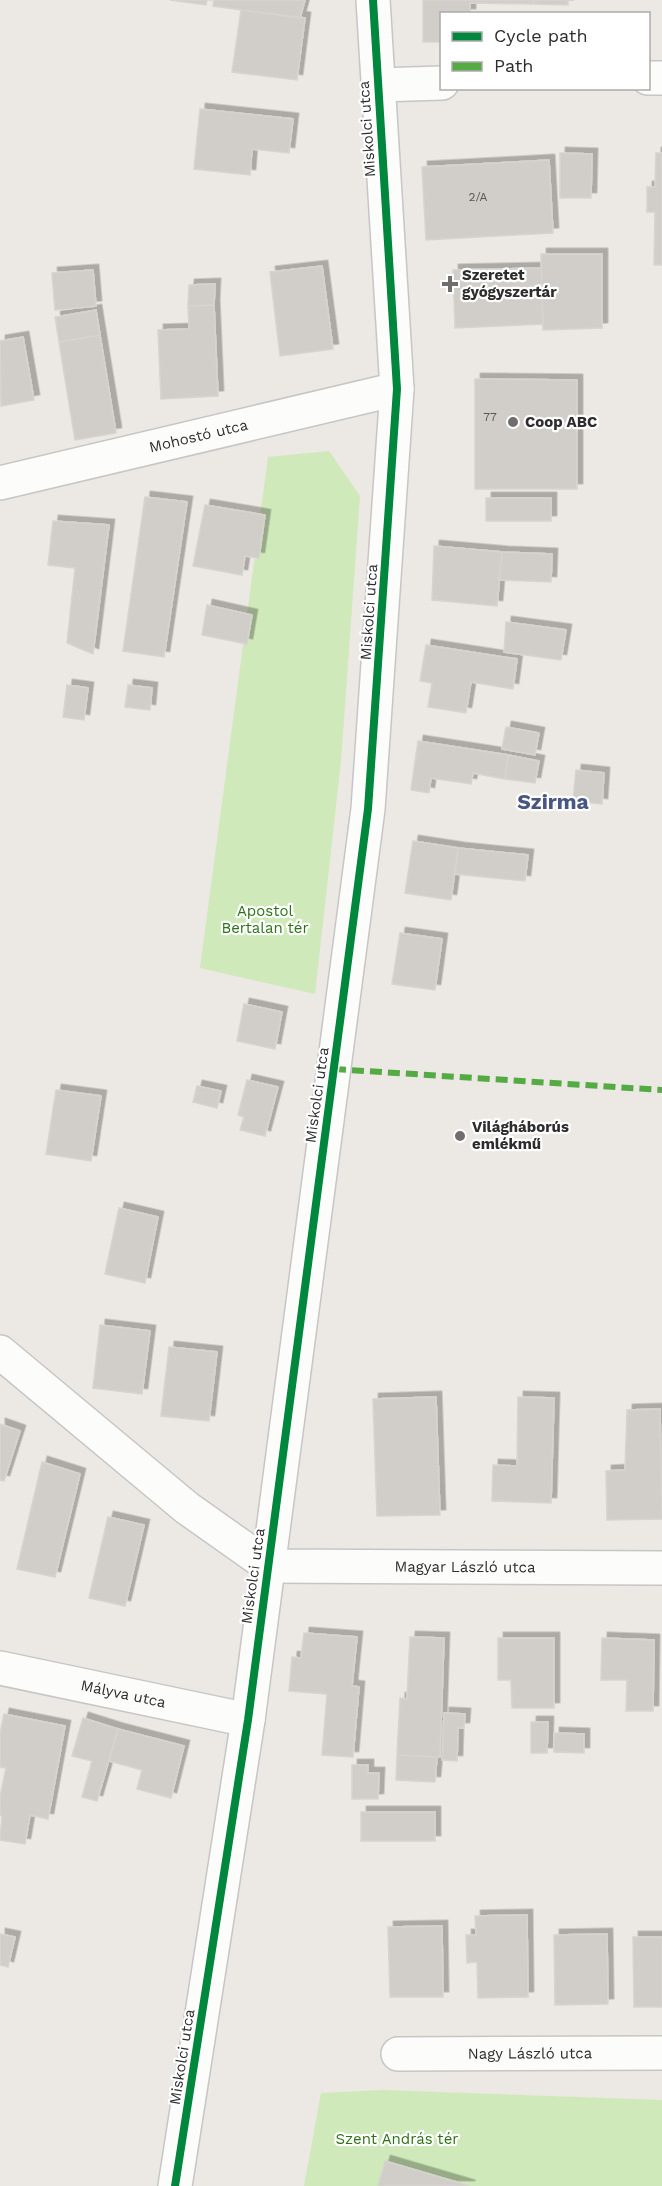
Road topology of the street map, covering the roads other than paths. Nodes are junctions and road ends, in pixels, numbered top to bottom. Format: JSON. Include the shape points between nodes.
{"nodes":[{"id":1,"x":373,"y":0,"type":"edge"},
{"id":2,"x":440,"y":83,"type":"edge"},
{"id":3,"x":378,"y":85,"type":"junction"},
{"id":4,"x":397,"y":389,"type":"junction"},
{"id":5,"x":0,"y":483,"type":"edge"},
{"id":6,"x":0,"y":1352,"type":"edge"},
{"id":7,"x":268,"y":1566,"type":"junction"},
{"id":8,"x":662,"y":1568,"type":"edge"},
{"id":9,"x":0,"y":1668,"type":"edge"},
{"id":10,"x":248,"y":1720,"type":"junction"},
{"id":11,"x":662,"y":2053,"type":"edge"},
{"id":12,"x":398,"y":2054,"type":"dead end"},
{"id":13,"x":175,"y":2186,"type":"edge"}],
"edges":[{"from":1,"to":3,"type":"main road","name":"Miskolci utca"},
{"from":2,"to":3,"type":"main road"},
{"from":3,"to":4,"type":"main road","name":"Miskolci utca"},
{"from":4,"to":5,"type":"main road","name":"Mohostó utca"},
{"from":4,"to":7,"type":"main road","name":"Miskolci utca","via":[[368,809]]},
{"from":6,"to":7,"type":"main road","via":[[187,1508]]},
{"from":7,"to":8,"type":"main road","name":"Magyar László utca"},
{"from":7,"to":10,"type":"main road","name":"Miskolci utca"},
{"from":9,"to":10,"type":"main road","name":"Mályva utca"},
{"from":10,"to":13,"type":"main road","name":"Miskolci utca"},
{"from":11,"to":12,"type":"main road","name":"Nagy László utca"}]}
